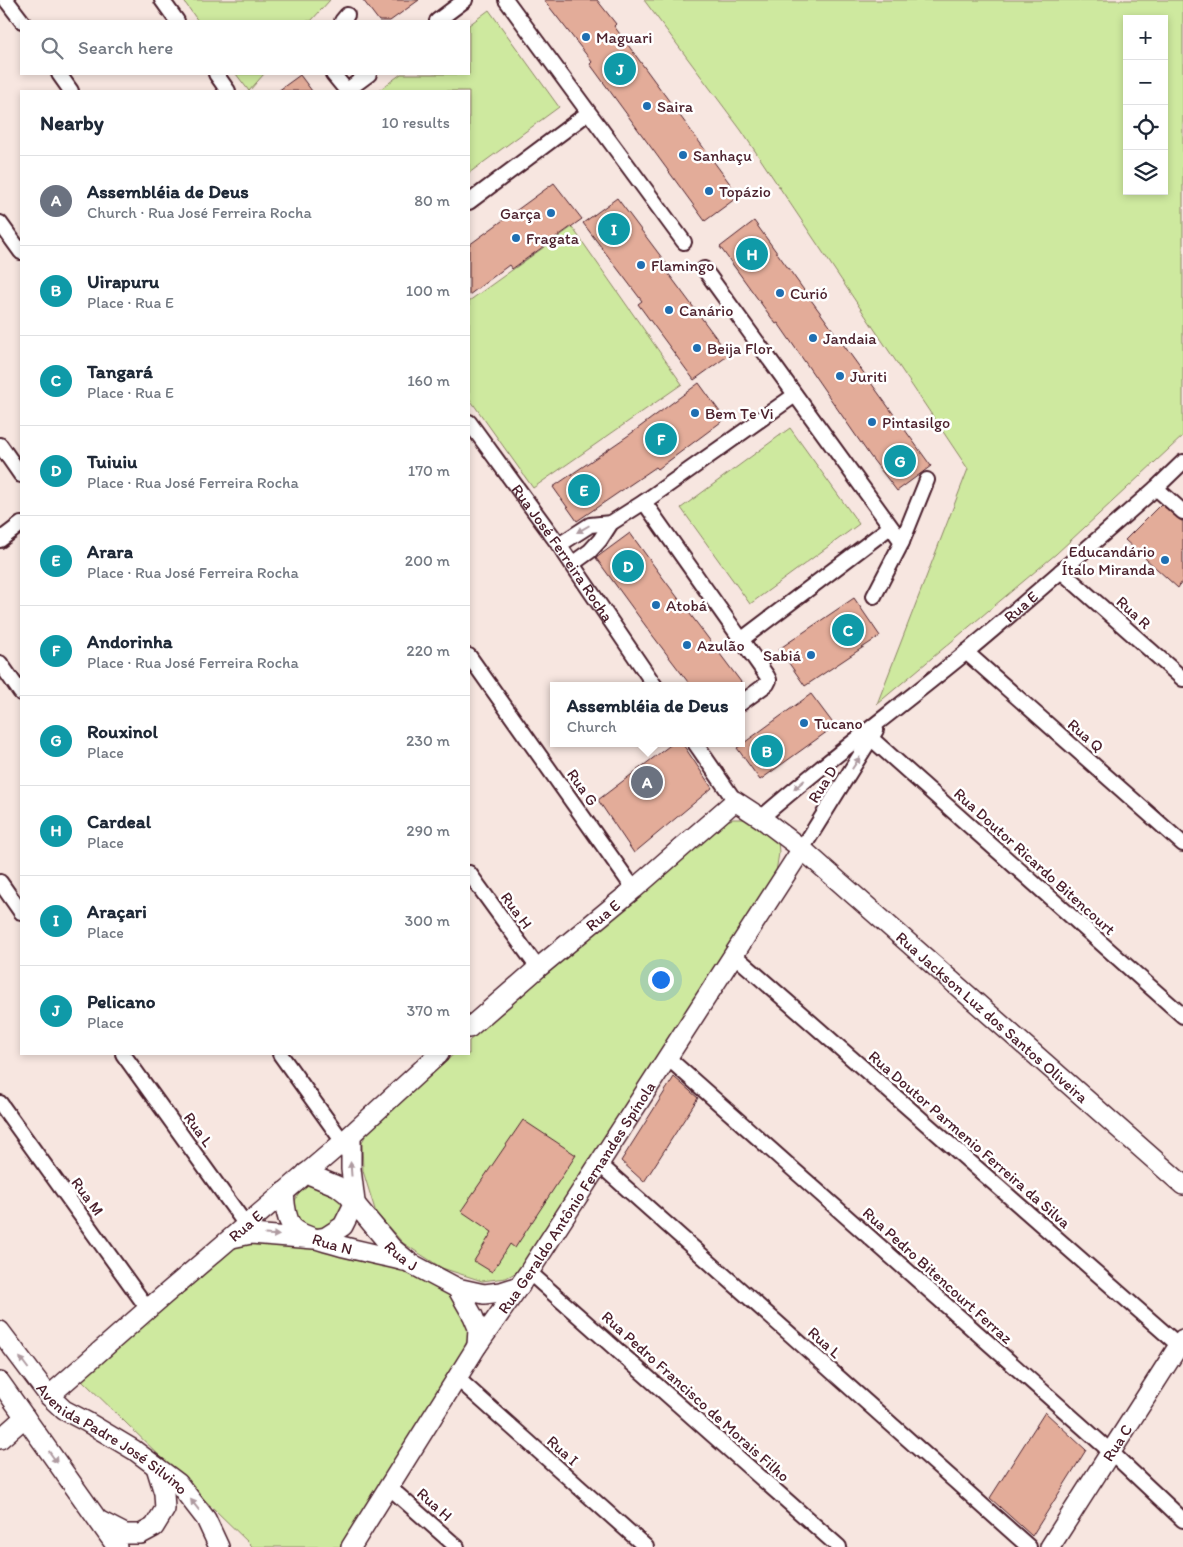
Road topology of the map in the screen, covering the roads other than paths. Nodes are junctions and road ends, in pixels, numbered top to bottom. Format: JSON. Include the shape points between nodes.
{"nodes":[{"id":1,"x":6,"y":0,"type":"edge"},
{"id":2,"x":162,"y":0,"type":"edge"},
{"id":3,"x":465,"y":0,"type":"edge"},
{"id":4,"x":506,"y":0,"type":"edge"},
{"id":5,"x":21,"y":20,"type":"edge"},
{"id":6,"x":176,"y":20,"type":"edge"},
{"id":7,"x":438,"y":20,"type":"edge"},
{"id":8,"x":60,"y":75,"type":"edge"},
{"id":9,"x":217,"y":75,"type":"edge"},
{"id":10,"x":334,"y":75,"type":"edge"},
{"id":11,"x":368,"y":75,"type":"edge"},
{"id":12,"x":70,"y":90,"type":"edge"},
{"id":13,"x":227,"y":90,"type":"edge"},
{"id":14,"x":345,"y":90,"type":"edge"},
{"id":15,"x":347,"y":90,"type":"edge"},
{"id":16,"x":588,"y":113,"type":"junction"},
{"id":17,"x":470,"y":201,"type":"edge"},
{"id":18,"x":0,"y":223,"type":"edge"},
{"id":19,"x":684,"y":242,"type":"dead end"},
{"id":20,"x":20,"y":251,"type":"edge"},
{"id":21,"x":704,"y":269,"type":"dead end"},
{"id":22,"x":794,"y":395,"type":"junction"},
{"id":23,"x":470,"y":423,"type":"edge"},
{"id":24,"x":0,"y":445,"type":"edge"},
{"id":25,"x":1183,"y":462,"type":"edge"},
{"id":26,"x":20,"y":473,"type":"edge"},
{"id":27,"x":927,"y":480,"type":"dead end"},
{"id":28,"x":1156,"y":488,"type":"junction"},
{"id":29,"x":644,"y":502,"type":"junction"},
{"id":30,"x":1183,"y":512,"type":"edge"},
{"id":31,"x":611,"y":524,"type":"junction"},
{"id":32,"x":20,"y":525,"type":"edge"},
{"id":33,"x":890,"y":527,"type":"junction"},
{"id":34,"x":0,"y":540,"type":"edge"},
{"id":35,"x":902,"y":542,"type":"junction"},
{"id":36,"x":559,"y":546,"type":"junction"},
{"id":37,"x":572,"y":564,"type":"junction"},
{"id":38,"x":1061,"y":571,"type":"junction"},
{"id":39,"x":874,"y":596,"type":"dead end"},
{"id":40,"x":741,"y":640,"type":"junction"},
{"id":41,"x":966,"y":652,"type":"junction"},
{"id":42,"x":470,"y":657,"type":"edge"},
{"id":43,"x":0,"y":663,"type":"edge"},
{"id":44,"x":1183,"y":679,"type":"edge"},
{"id":45,"x":652,"y":682,"type":"edge"},
{"id":46,"x":20,"y":692,"type":"edge"},
{"id":47,"x":745,"y":700,"type":"edge"},
{"id":48,"x":868,"y":735,"type":"junction"},
{"id":49,"x":698,"y":747,"type":"edge"},
{"id":50,"x":734,"y":801,"type":"junction"},
{"id":51,"x":761,"y":818,"type":"junction"},
{"id":52,"x":1183,"y":844,"type":"edge"},
{"id":53,"x":802,"y":848,"type":"junction"},
{"id":54,"x":470,"y":873,"type":"edge"},
{"id":55,"x":0,"y":882,"type":"edge"},
{"id":56,"x":634,"y":889,"type":"junction"},
{"id":57,"x":20,"y":911,"type":"edge"},
{"id":58,"x":734,"y":955,"type":"junction"},
{"id":59,"x":538,"y":968,"type":"junction"},
{"id":60,"x":1183,"y":1016,"type":"edge"},
{"id":61,"x":470,"y":1027,"type":"edge"},
{"id":62,"x":125,"y":1055,"type":"edge"},
{"id":63,"x":281,"y":1055,"type":"edge"},
{"id":64,"x":438,"y":1055,"type":"edge"},
{"id":65,"x":668,"y":1058,"type":"junction"},
{"id":66,"x":0,"y":1103,"type":"edge"},
{"id":67,"x":347,"y":1138,"type":"junction"},
{"id":68,"x":598,"y":1163,"type":"junction"},
{"id":69,"x":306,"y":1173,"type":"junction"},
{"id":70,"x":1183,"y":1185,"type":"edge"},
{"id":71,"x":284,"y":1192,"type":"junction"},
{"id":72,"x":355,"y":1202,"type":"junction"},
{"id":73,"x":246,"y":1225,"type":"junction"},
{"id":74,"x":230,"y":1238,"type":"junction"},
{"id":75,"x":314,"y":1239,"type":"junction"},
{"id":76,"x":410,"y":1263,"type":"junction"},
{"id":77,"x":524,"y":1279,"type":"junction"},
{"id":78,"x":457,"y":1288,"type":"junction"},
{"id":79,"x":148,"y":1309,"type":"junction"},
{"id":80,"x":0,"y":1331,"type":"edge"},
{"id":81,"x":1182,"y":1344,"type":"edge"},
{"id":82,"x":477,"y":1346,"type":"junction"},
{"id":83,"x":457,"y":1378,"type":"junction"},
{"id":84,"x":0,"y":1382,"type":"edge"},
{"id":85,"x":49,"y":1396,"type":"junction"},
{"id":86,"x":25,"y":1417,"type":"junction"},
{"id":87,"x":0,"y":1439,"type":"edge"},
{"id":88,"x":1111,"y":1452,"type":"junction"},
{"id":89,"x":156,"y":1467,"type":"junction"},
{"id":90,"x":389,"y":1487,"type":"junction"},
{"id":91,"x":97,"y":1519,"type":"junction"},
{"id":92,"x":1183,"y":1520,"type":"edge"},
{"id":93,"x":117,"y":1547,"type":"edge"},
{"id":94,"x":219,"y":1547,"type":"edge"},
{"id":95,"x":351,"y":1547,"type":"edge"},
{"id":96,"x":457,"y":1547,"type":"edge"},
{"id":97,"x":646,"y":1547,"type":"edge"},
{"id":98,"x":839,"y":1547,"type":"edge"},
{"id":99,"x":1029,"y":1547,"type":"edge"},
{"id":100,"x":1050,"y":1547,"type":"edge"}],
"edges":[{"from":1,"to":5,"type":"street"},
{"from":2,"to":6,"type":"street"},
{"from":3,"to":7,"type":"street"},
{"from":4,"to":16,"type":"street"},
{"from":8,"to":12,"type":"street"},
{"from":9,"to":13,"type":"street"},
{"from":10,"to":14,"type":"street"},
{"from":11,"to":15,"type":"street"},
{"from":16,"to":17,"type":"street"},
{"from":16,"to":19,"type":"street"},
{"from":18,"to":20,"type":"street"},
{"from":21,"to":22,"type":"street"},
{"from":22,"to":29,"type":"street"},
{"from":22,"to":33,"type":"street"},
{"from":23,"to":36,"type":"street","name":"Rua José Ferreira Rocha"},
{"from":24,"to":26,"type":"street"},
{"from":25,"to":28,"type":"street"},
{"from":27,"to":35,"type":"street"},
{"from":28,"to":30,"type":"street"},
{"from":28,"to":38,"type":"street","name":"Rua E"},
{"from":29,"to":31,"type":"street"},
{"from":29,"to":40,"type":"street"},
{"from":31,"to":36,"type":"street","one_way":true,"via":[[590,525]]},
{"from":31,"to":37,"type":"street","via":[[590,551]]},
{"from":32,"to":34,"type":"street"},
{"from":33,"to":35,"type":"street"},
{"from":33,"to":40,"type":"street"},
{"from":35,"to":39,"type":"street"},
{"from":36,"to":37,"type":"street","name":"Rua José Ferreira Rocha"},
{"from":37,"to":45,"type":"street","name":"Rua José Ferreira Rocha"},
{"from":38,"to":41,"type":"street","name":"Rua E"},
{"from":38,"to":44,"type":"street","name":"Rua R"},
{"from":40,"to":47,"type":"street","via":[[768,680]]},
{"from":41,"to":48,"type":"street","name":"Rua E"},
{"from":41,"to":52,"type":"street","name":"Rua Q"},
{"from":42,"to":56,"type":"street","name":"Rua G"},
{"from":43,"to":46,"type":"street"},
{"from":48,"to":51,"type":"street","name":"Rua E","one_way":true,"via":[[810,775]]},
{"from":53,"to":48,"type":"street","name":"Rua D","one_way":true},
{"from":48,"to":60,"type":"street","name":"Rua Doutor Ricardo Bitencourt"},
{"from":49,"to":50,"type":"street"},
{"from":50,"to":51,"type":"street"},
{"from":50,"to":56,"type":"street","name":"Rua E"},
{"from":51,"to":53,"type":"street"},
{"from":53,"to":58,"type":"street","name":"Rua Geraldo Antônio Fernandes Spínola"},
{"from":53,"to":70,"type":"street","name":"Rua Jackson Luz dos Santos Oliveira"},
{"from":54,"to":59,"type":"street","name":"Rua H"},
{"from":55,"to":57,"type":"street"},
{"from":56,"to":59,"type":"street","name":"Rua E"},
{"from":58,"to":65,"type":"street","name":"Rua Geraldo Antônio Fernandes Spínola"},
{"from":58,"to":81,"type":"street","name":"Rua Doutor Parmenio Ferreira da Silva"},
{"from":59,"to":61,"type":"street","name":"Rua E"},
{"from":62,"to":73,"type":"street","name":"Rua L"},
{"from":63,"to":67,"type":"street"},
{"from":64,"to":67,"type":"street","name":"Rua E"},
{"from":65,"to":68,"type":"street","name":"Rua Geraldo Antônio Fernandes Spínola"},
{"from":65,"to":88,"type":"street","name":"Rua Pedro Bitencourt Ferraz"},
{"from":66,"to":79,"type":"street","name":"Rua M"},
{"from":67,"to":69,"type":"street","name":"Rua E"},
{"from":72,"to":67,"type":"street","one_way":true},
{"from":68,"to":77,"type":"street","name":"Rua Geraldo Antônio Fernandes Spínola"},
{"from":68,"to":99,"type":"street","name":"Rua L"},
{"from":69,"to":71,"type":"street","name":"Rua E"},
{"from":69,"to":72,"type":"street","name":"Rua J","via":[[337,1186]]},
{"from":71,"to":73,"type":"street","name":"Rua E"},
{"from":71,"to":75,"type":"street","name":"Rua N","via":[[285,1209],[292,1227]]},
{"from":72,"to":75,"type":"street","via":[[343,1226],[326,1237]]},
{"from":72,"to":76,"type":"street","name":"Rua J","via":[[392,1248]]},
{"from":73,"to":74,"type":"street","name":"Rua E"},
{"from":74,"to":75,"type":"street","one_way":true,"via":[[251,1234]]},
{"from":74,"to":79,"type":"street","name":"Rua E"},
{"from":75,"to":76,"type":"street","name":"Rua N"},
{"from":76,"to":78,"type":"street","name":"Rua J"},
{"from":77,"to":78,"type":"street","name":"Rua J","via":[[501,1292],[484,1294]]},
{"from":77,"to":82,"type":"street","name":"Rua Geraldo Antônio Fernandes Spínola"},
{"from":77,"to":98,"type":"street","name":"Rua Pedro Francisco de Morais Filho"},
{"from":78,"to":82,"type":"street","via":[[474,1316],[478,1328]]},
{"from":79,"to":85,"type":"street","name":"Rua E"},
{"from":85,"to":80,"type":"street","name":"Avenida Padre José Silvino","one_way":true},
{"from":81,"to":88,"type":"street","name":"Rua C"},
{"from":82,"to":83,"type":"street","name":"Rua Geraldo Antônio Fernandes Spínola"},
{"from":83,"to":90,"type":"street","name":"Rua Geraldo Antônio Fernandes Spínola"},
{"from":83,"to":97,"type":"street","name":"Rua I"},
{"from":84,"to":86,"type":"street","name":"Avenida Padre José Silvino"},
{"from":85,"to":89,"type":"street","name":"Avenida Padre José Silvino","via":[[64,1410],[103,1431]]},
{"from":86,"to":87,"type":"street"},
{"from":86,"to":91,"type":"street","name":"Avenida Padre José Silvino","one_way":true},
{"from":88,"to":92,"type":"street","name":"Rua Pedro Bitencourt Ferraz"},
{"from":88,"to":100,"type":"street","name":"Rua C"},
{"from":89,"to":91,"type":"street","via":[[165,1509],[154,1527],[141,1534],[126,1534]]},
{"from":94,"to":89,"type":"street","name":"Avenida Padre José Silvino","one_way":true,"via":[[206,1519],[178,1483]]},
{"from":90,"to":95,"type":"street","name":"Rua Geraldo Antônio Fernandes Spínola"},
{"from":90,"to":96,"type":"street","name":"Rua H"},
{"from":91,"to":93,"type":"street","name":"Avenida Padre José Silvino"}]}
